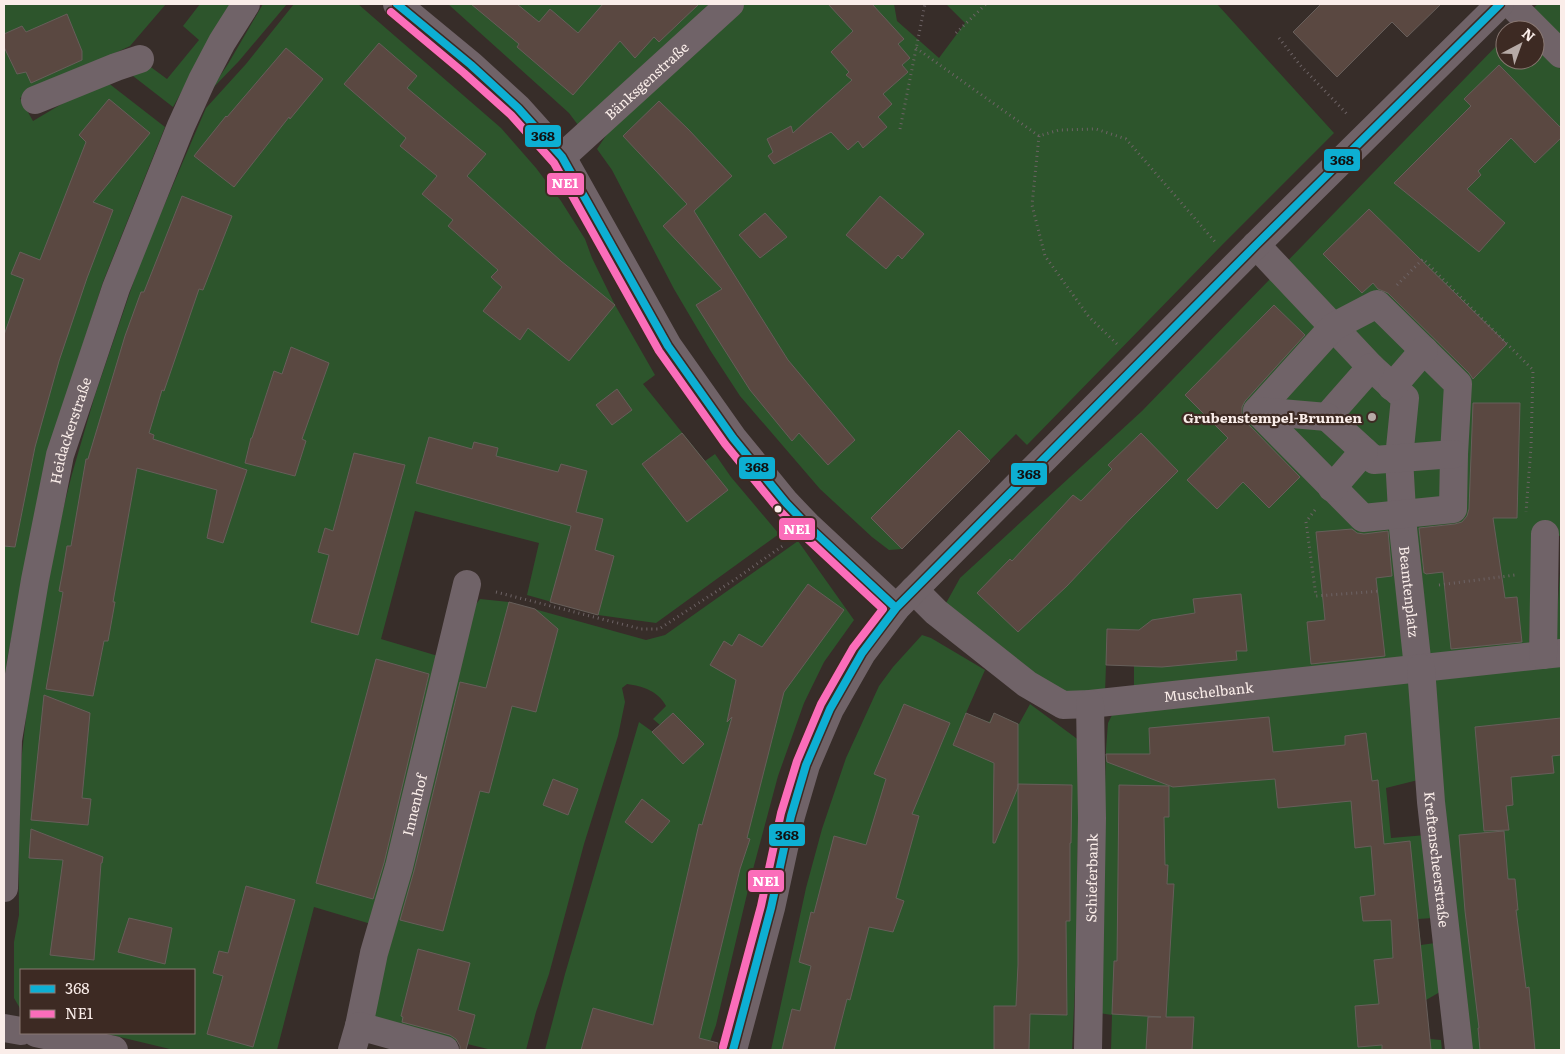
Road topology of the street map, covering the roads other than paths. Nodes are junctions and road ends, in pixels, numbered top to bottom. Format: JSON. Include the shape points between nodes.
{"nodes":[{"id":1,"x":246,"y":4,"type":"edge"},
{"id":2,"x":397,"y":4,"type":"edge"},
{"id":3,"x":730,"y":4,"type":"edge"},
{"id":4,"x":1500,"y":4,"type":"edge"},
{"id":5,"x":1511,"y":4,"type":"edge"},
{"id":6,"x":1561,"y":54,"type":"edge"},
{"id":7,"x":140,"y":59,"type":"dead end"},
{"id":8,"x":35,"y":100,"type":"dead end"},
{"id":9,"x":562,"y":157,"type":"junction"},
{"id":10,"x":1256,"y":245,"type":"junction"},
{"id":11,"x":1333,"y":328,"type":"junction"},
{"id":12,"x":1424,"y":350,"type":"junction"},
{"id":13,"x":1371,"y":367,"type":"junction"},
{"id":14,"x":1392,"y":386,"type":"junction"},
{"id":15,"x":1256,"y":411,"type":"junction"},
{"id":16,"x":1327,"y":417,"type":"junction"},
{"id":17,"x":1364,"y":451,"type":"junction"},
{"id":18,"x":1454,"y":454,"type":"junction"},
{"id":19,"x":1399,"y":458,"type":"junction"},
{"id":20,"x":1332,"y":488,"type":"junction"},
{"id":21,"x":1402,"y":514,"type":"junction"},
{"id":22,"x":1545,"y":534,"type":"dead end"},
{"id":23,"x":467,"y":584,"type":"road end"},
{"id":24,"x":905,"y":599,"type":"junction"},
{"id":25,"x":1552,"y":654,"type":"edge"},
{"id":26,"x":1420,"y":668,"type":"junction"},
{"id":27,"x":1090,"y":704,"type":"junction"},
{"id":28,"x":4,"y":888,"type":"edge"},
{"id":29,"x":4,"y":1028,"type":"edge"},
{"id":30,"x":20,"y":1031,"type":"edge"},
{"id":31,"x":41,"y":1034,"type":"edge"},
{"id":32,"x":356,"y":1038,"type":"edge"},
{"id":33,"x":114,"y":1050,"type":"edge"},
{"id":34,"x":445,"y":1050,"type":"edge"},
{"id":35,"x":733,"y":1050,"type":"edge"},
{"id":36,"x":1088,"y":1050,"type":"edge"},
{"id":37,"x":1459,"y":1050,"type":"edge"}],
"edges":[{"from":1,"to":28,"type":"street","name":"Heidackerstraße","via":[[222,42],[181,126],[116,288],[60,455],[8,740]]},
{"from":2,"to":9,"type":"street","name":"Muschelbank","via":[[518,108]]},
{"from":3,"to":9,"type":"street","name":"Bänksgenstraße"},
{"from":4,"to":10,"type":"street"},
{"from":5,"to":6,"type":"street"},
{"from":7,"to":8,"type":"street"},
{"from":9,"to":24,"type":"street","name":"Muschelbank","via":[[668,346],[733,438],[807,525]]},
{"from":10,"to":11,"type":"street","name":"Beamtenplatz"},
{"from":10,"to":24,"type":"street"},
{"from":11,"to":12,"type":"street","via":[[1377,304]]},
{"from":11,"to":13,"type":"street","name":"Beamtenplatz"},
{"from":11,"to":15,"type":"street"},
{"from":12,"to":14,"type":"street"},
{"from":12,"to":18,"type":"street","via":[[1458,384]]},
{"from":13,"to":14,"type":"street","name":"Beamtenplatz"},
{"from":13,"to":16,"type":"street"},
{"from":14,"to":19,"type":"street","name":"Beamtenplatz","via":[[1405,398]]},
{"from":15,"to":16,"type":"street"},
{"from":15,"to":20,"type":"street"},
{"from":16,"to":17,"type":"street"},
{"from":17,"to":19,"type":"street","via":[[1374,460]]},
{"from":17,"to":20,"type":"street"},
{"from":18,"to":19,"type":"street"},
{"from":18,"to":21,"type":"street","via":[[1453,509]]},
{"from":19,"to":21,"type":"street","name":"Beamtenplatz"},
{"from":20,"to":21,"type":"street","via":[[1363,518]]},
{"from":21,"to":26,"type":"street","name":"Beamtenplatz"},
{"from":22,"to":25,"type":"street","name":"Muschelbank"},
{"from":23,"to":32,"type":"street","name":"Innenhof","via":[[399,866],[374,953]]},
{"from":24,"to":27,"type":"street","name":"Muschelbank","via":[[936,612],[1027,684],[1064,705]]},
{"from":24,"to":35,"type":"street","via":[[862,653],[830,709],[806,765]]},
{"from":25,"to":26,"type":"street","name":"Muschelbank"},
{"from":26,"to":27,"type":"street","name":"Muschelbank"},
{"from":26,"to":37,"type":"street","name":"Kreftenscheerstraße","via":[[1431,802]]},
{"from":27,"to":36,"type":"street","name":"Schieferbank","via":[[1092,818]]},
{"from":29,"to":30,"type":"street"},
{"from":31,"to":33,"type":"street"},
{"from":32,"to":34,"type":"street","name":"Innenhof"}]}
